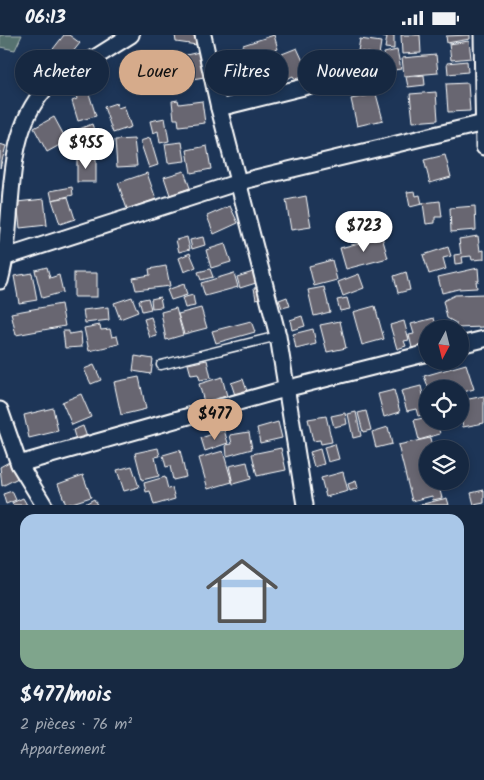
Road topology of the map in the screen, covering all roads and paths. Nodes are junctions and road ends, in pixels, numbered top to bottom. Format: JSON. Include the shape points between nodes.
{"nodes":[{"id":1,"x":131,"y":35,"type":"edge"},
{"id":2,"x":203,"y":35,"type":"edge"},
{"id":3,"x":482,"y":35,"type":"edge"},
{"id":4,"x":298,"y":88,"type":"edge"},
{"id":5,"x":219,"y":108,"type":"junction"},
{"id":6,"x":483,"y":123,"type":"edge"},
{"id":7,"x":484,"y":147,"type":"edge"},
{"id":8,"x":238,"y":182,"type":"junction"},
{"id":9,"x":6,"y":257,"type":"junction"},
{"id":10,"x":0,"y":281,"type":"edge"},
{"id":11,"x":278,"y":336,"type":"junction"},
{"id":12,"x":484,"y":339,"type":"edge"},
{"id":13,"x":469,"y":343,"type":"edge"},
{"id":14,"x":419,"y":355,"type":"edge"},
{"id":15,"x":161,"y":365,"type":"dead end"},
{"id":16,"x":285,"y":389,"type":"junction"},
{"id":17,"x":0,"y":410,"type":"edge"},
{"id":18,"x":19,"y":464,"type":"junction"},
{"id":19,"x":44,"y":505,"type":"edge"},
{"id":20,"x":305,"y":505,"type":"edge"}],
"edges":[{"from":1,"to":9,"type":"street","via":[[45,89],[34,100],[14,144]]},
{"from":2,"to":5,"type":"street"},
{"from":3,"to":6,"type":"street"},
{"from":4,"to":5,"type":"street"},
{"from":5,"to":8,"type":"street"},
{"from":6,"to":7,"type":"street"},
{"from":6,"to":8,"type":"street"},
{"from":8,"to":9,"type":"street"},
{"from":8,"to":11,"type":"street"},
{"from":9,"to":10,"type":"street"},
{"from":11,"to":15,"type":"lane"},
{"from":11,"to":16,"type":"street"},
{"from":12,"to":13,"type":"street"},
{"from":14,"to":16,"type":"street"},
{"from":16,"to":18,"type":"street"},
{"from":16,"to":20,"type":"street"},
{"from":17,"to":18,"type":"street"},
{"from":18,"to":19,"type":"street"}]}
